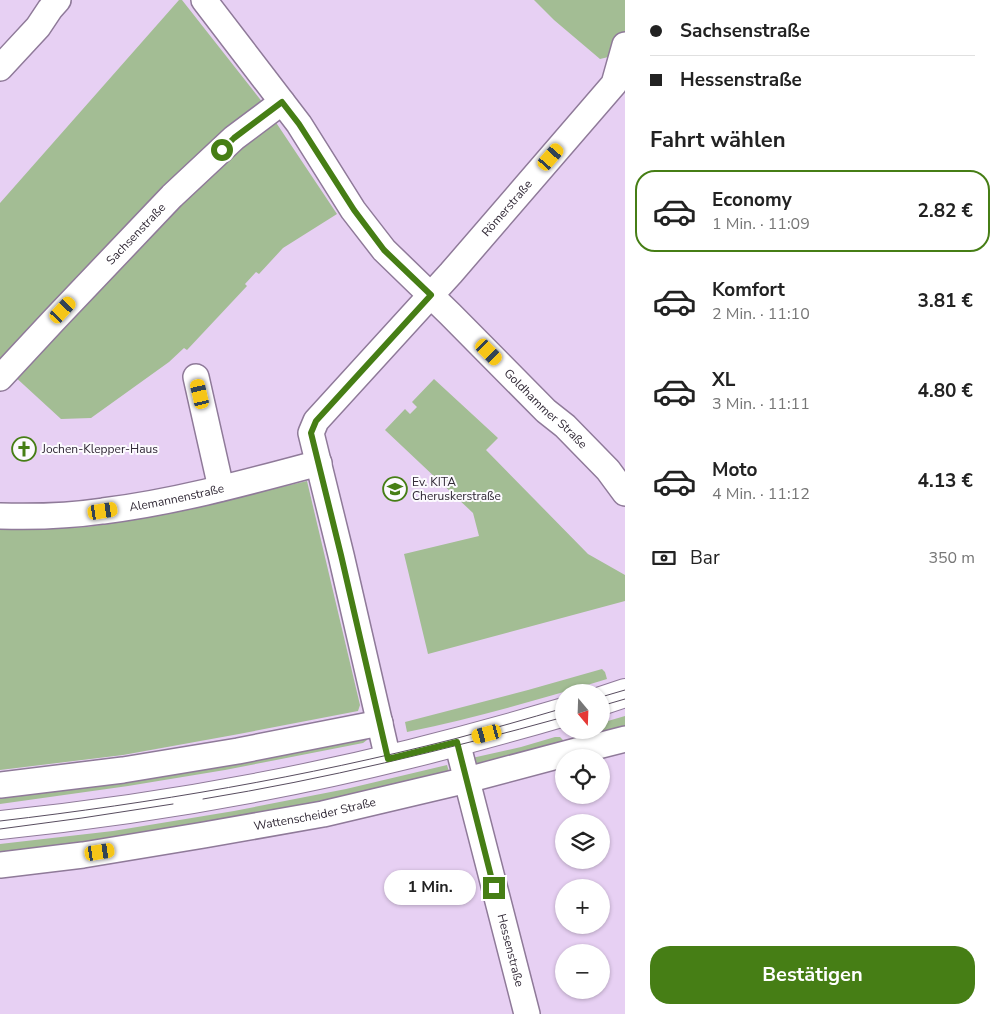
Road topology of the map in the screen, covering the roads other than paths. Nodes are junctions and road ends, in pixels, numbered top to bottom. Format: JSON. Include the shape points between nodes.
{"nodes":[{"id":1,"x":58,"y":0,"type":"edge"},
{"id":2,"x":204,"y":0,"type":"edge"},
{"id":3,"x":625,"y":45,"type":"edge"},
{"id":4,"x":0,"y":68,"type":"edge"},
{"id":5,"x":282,"y":102,"type":"junction"},
{"id":6,"x":431,"y":295,"type":"junction"},
{"id":7,"x":196,"y":377,"type":"dead end"},
{"id":8,"x":0,"y":378,"type":"edge"},
{"id":9,"x":319,"y":463,"type":"junction"},
{"id":10,"x":221,"y":488,"type":"junction"},
{"id":11,"x":625,"y":493,"type":"edge"},
{"id":12,"x":0,"y":516,"type":"edge"},
{"id":13,"x":625,"y":694,"type":"edge"},
{"id":14,"x":610,"y":698,"type":"edge"},
{"id":15,"x":555,"y":715,"type":"edge"},
{"id":16,"x":380,"y":723,"type":"junction"},
{"id":17,"x":625,"y":739,"type":"edge"},
{"id":18,"x":574,"y":740,"type":"edge"},
{"id":19,"x":457,"y":742,"type":"junction"},
{"id":20,"x":388,"y":759,"type":"junction"},
{"id":21,"x":467,"y":780,"type":"junction"},
{"id":22,"x":0,"y":785,"type":"edge"},
{"id":23,"x":0,"y":825,"type":"edge"},
{"id":24,"x":0,"y":865,"type":"edge"},
{"id":25,"x":526,"y":1014,"type":"edge"}],
"edges":[{"from":1,"to":4,"type":"street"},
{"from":2,"to":5,"type":"street","name":"Goldhammer Straße"},
{"from":3,"to":6,"type":"street","name":"Römerstraße","via":[[614,84]]},
{"from":5,"to":6,"type":"street","name":"Goldhammer Straße","via":[[384,250]]},
{"from":5,"to":8,"type":"street","name":"Sachsenstraße","via":[[234,138],[172,196]]},
{"from":6,"to":9,"type":"street","name":"Römerstraße","via":[[316,421],[311,433]]},
{"from":6,"to":11,"type":"street","name":"Goldhammer Straße","via":[[546,411],[565,426],[608,470]]},
{"from":7,"to":10,"type":"street"},
{"from":9,"to":10,"type":"street","name":"Alemannenstraße"},
{"from":9,"to":16,"type":"street","name":"Römerstraße"},
{"from":10,"to":12,"type":"street","name":"Alemannenstraße","via":[[103,511]]},
{"from":13,"to":14,"type":"main road"},
{"from":15,"to":19,"type":"main road"},
{"from":16,"to":20,"type":"street","name":"Römerstraße"},
{"from":16,"to":22,"type":"street","via":[[123,770]]},
{"from":17,"to":18,"type":"street","name":"Wattenscheider Straße","via":[[594,747]]},
{"from":18,"to":21,"type":"street","name":"Wattenscheider Straße"},
{"from":19,"to":20,"type":"main road"},
{"from":19,"to":21,"type":"street","name":"Hessenstraße"},
{"from":20,"to":23,"type":"main road","via":[[230,792]]},
{"from":21,"to":24,"type":"street","name":"Wattenscheider Straße","via":[[323,814],[83,855]]},
{"from":21,"to":25,"type":"street","name":"Hessenstraße"}]}
